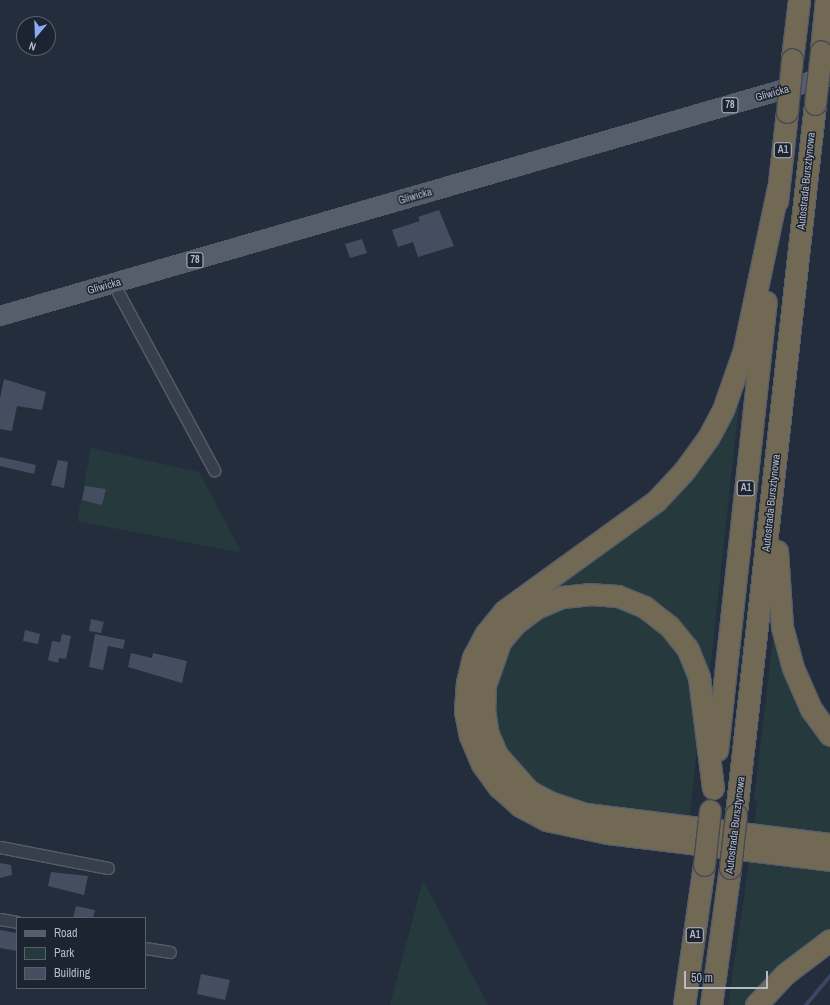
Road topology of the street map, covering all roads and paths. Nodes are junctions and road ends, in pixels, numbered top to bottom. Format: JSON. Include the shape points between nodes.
{"nodes":[{"id":1,"x":799,"y":0,"type":"edge"},
{"id":2,"x":826,"y":0,"type":"edge"},
{"id":3,"x":830,"y":76,"type":"edge"},
{"id":4,"x":778,"y":188,"type":"junction"},
{"id":5,"x":113,"y":283,"type":"junction"},
{"id":6,"x":0,"y":316,"type":"edge"},
{"id":7,"x":214,"y":470,"type":"dead end"},
{"id":8,"x":775,"y":470,"type":"junction"},
{"id":9,"x":830,"y":735,"type":"edge"},
{"id":10,"x":713,"y":788,"type":"junction"},
{"id":11,"x":830,"y":844,"type":"edge"},
{"id":12,"x":0,"y":847,"type":"edge"},
{"id":13,"x":830,"y":860,"type":"edge"},
{"id":14,"x":108,"y":868,"type":"dead end"},
{"id":15,"x":0,"y":919,"type":"edge"},
{"id":16,"x":16,"y":922,"type":"edge"},
{"id":17,"x":830,"y":940,"type":"edge"},
{"id":18,"x":146,"y":948,"type":"edge"},
{"id":19,"x":170,"y":952,"type":"dead end"},
{"id":20,"x":684,"y":1005,"type":"edge"},
{"id":21,"x":711,"y":1005,"type":"edge"},
{"id":22,"x":756,"y":1005,"type":"edge"}],
"edges":[{"from":1,"to":4,"type":"highway","number":"A1","bridge":true},
{"from":2,"to":8,"type":"highway","name":"Autostrada Bursztynowa","number":"A1","bridge":true},
{"from":3,"to":5,"type":"main road","name":"Gliwicka","number":"78"},
{"from":4,"to":10,"type":"highway","number":"A1"},
{"from":4,"to":13,"type":"highway","via":[[742,358],[708,438],[684,471],[656,501],[504,611],[486,633],[473,657],[467,682],[465,711],[470,736],[482,764],[499,787],[520,806],[546,820],[608,834]]},
{"from":5,"to":6,"type":"main road","name":"Gliwicka","number":"78"},
{"from":5,"to":7,"type":"street"},
{"from":8,"to":9,"type":"highway","via":[[777,579],[782,627],[793,668],[812,709]]},
{"from":8,"to":21,"type":"highway","name":"Autostrada Bursztynowa","number":"A1","bridge":true,"via":[[730,868]]},
{"from":10,"to":11,"type":"highway","via":[[699,677],[687,648],[670,626],[645,607],[618,596],[591,594],[562,597],[536,608],[515,624],[500,642],[484,685],[485,716],[497,754],[511,774],[529,791],[552,803],[586,814]]},
{"from":10,"to":20,"type":"highway","number":"A1","bridge":true},
{"from":12,"to":14,"type":"street"},
{"from":15,"to":16,"type":"street"},
{"from":17,"to":22,"type":"highway","via":[[785,974]]},
{"from":18,"to":19,"type":"street"}]}
